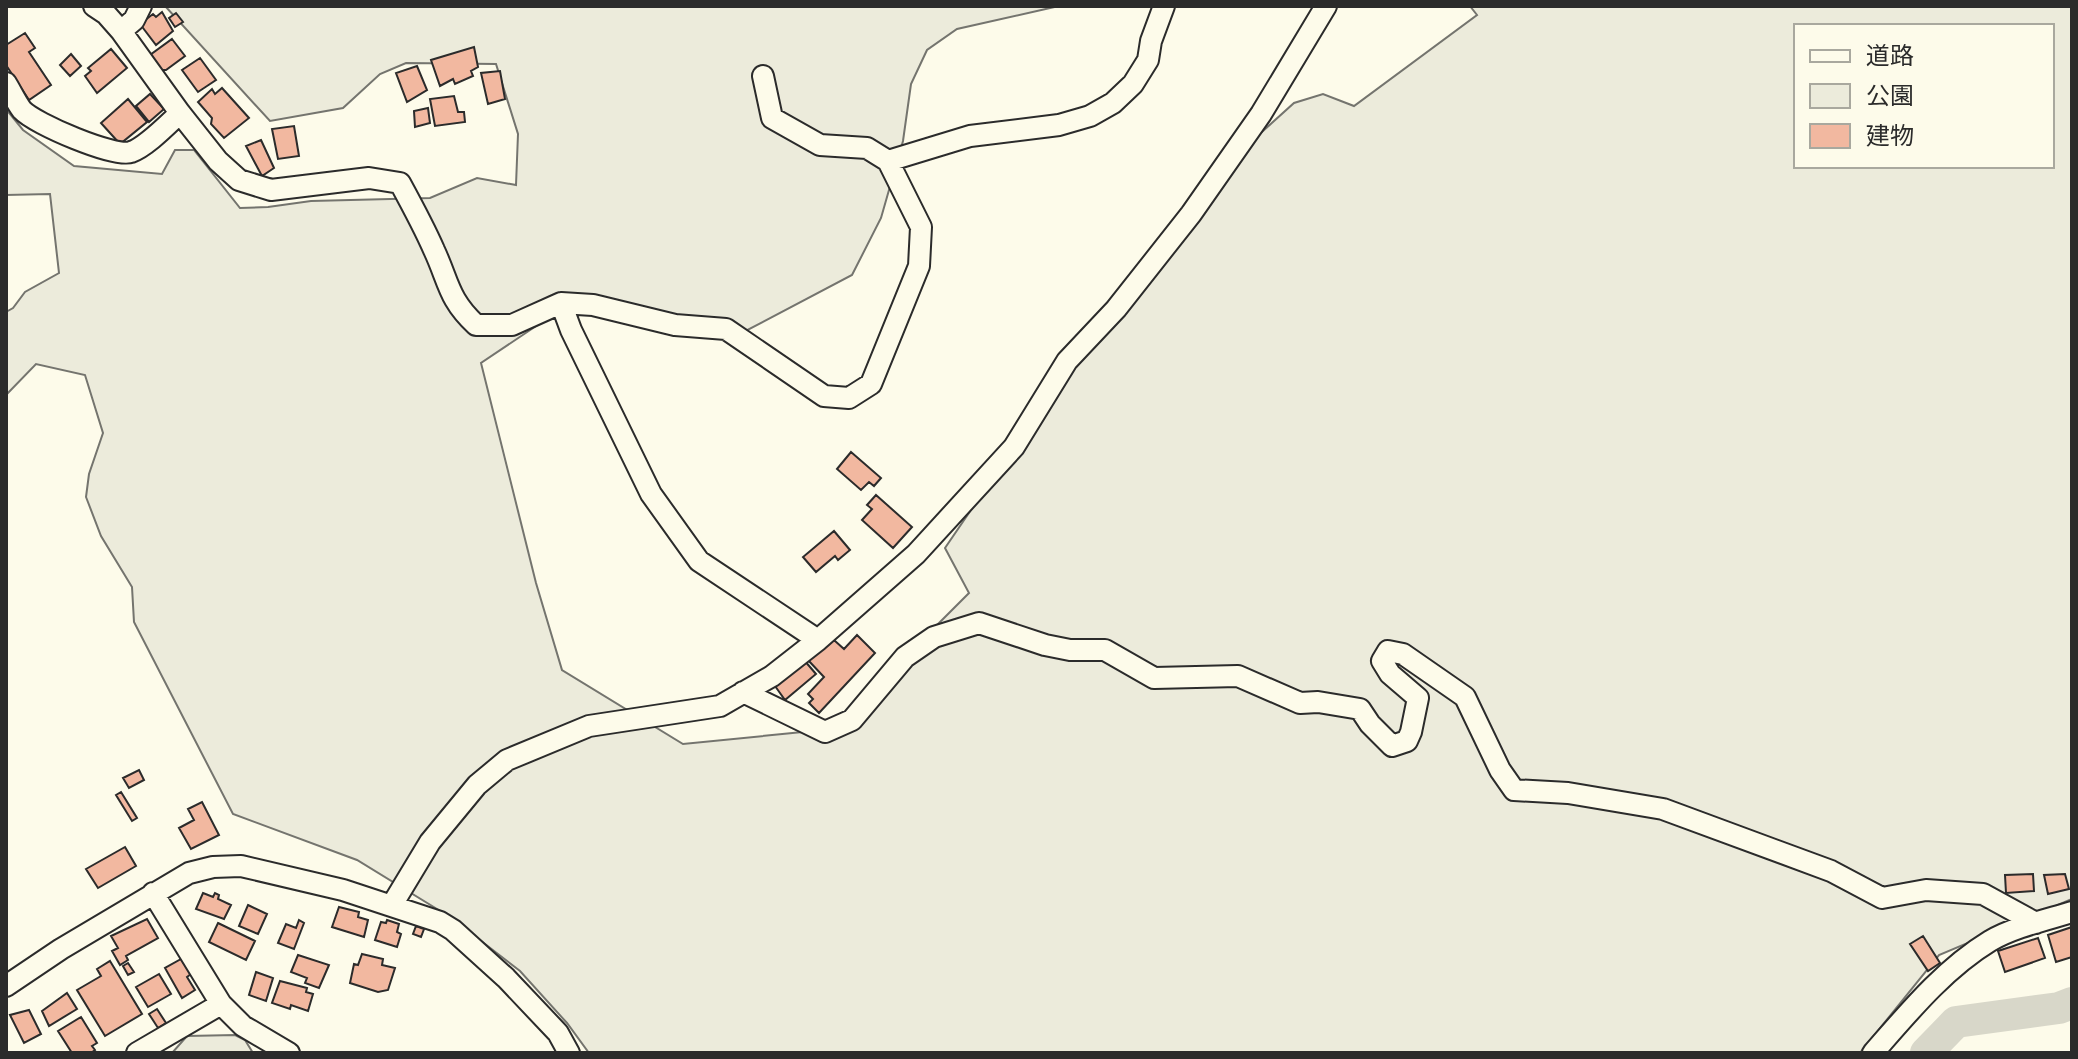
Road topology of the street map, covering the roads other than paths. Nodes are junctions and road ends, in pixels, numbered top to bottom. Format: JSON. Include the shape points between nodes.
{"nodes":[{"id":1,"x":94,"y":6,"type":"edge"},
{"id":2,"x":141,"y":6,"type":"edge"},
{"id":3,"x":1164,"y":6,"type":"edge"},
{"id":4,"x":1326,"y":6,"type":"edge"},
{"id":5,"x":121,"y":31,"type":"junction"},
{"id":6,"x":763,"y":76,"type":"dead end"},
{"id":7,"x":6,"y":83,"type":"edge"},
{"id":8,"x":180,"y":113,"type":"junction"},
{"id":9,"x":888,"y":161,"type":"junction"},
{"id":10,"x":561,"y":303,"type":"junction"},
{"id":11,"x":818,"y":640,"type":"junction"},
{"id":12,"x":743,"y":692,"type":"junction"},
{"id":13,"x":153,"y":893,"type":"junction"},
{"id":14,"x":392,"y":905,"type":"junction"},
{"id":15,"x":2072,"y":912,"type":"edge"},
{"id":16,"x":2036,"y":923,"type":"junction"},
{"id":17,"x":6,"y":986,"type":"edge"},
{"id":18,"x":221,"y":1004,"type":"junction"},
{"id":19,"x":137,"y":1053,"type":"edge"},
{"id":20,"x":289,"y":1053,"type":"edge"},
{"id":21,"x":569,"y":1053,"type":"edge"},
{"id":22,"x":1873,"y":1053,"type":"edge"}],
"edges":[{"from":1,"to":5,"type":"street"},
{"from":2,"to":5,"type":"street"},
{"from":3,"to":9,"type":"street","via":[[1148,60],[1133,84],[1090,116],[970,136]]},
{"from":4,"to":11,"type":"street","via":[[1234,157],[1116,309],[1067,361],[1014,447],[916,554]]},
{"from":5,"to":8,"type":"street"},
{"from":6,"to":9,"type":"street","via":[[772,118],[820,145],[867,148]]},
{"from":7,"to":8,"type":"street","via":[[23,110],[40,122],[120,153],[134,151]]},
{"from":8,"to":10,"type":"street","via":[[218,161],[255,187],[271,190],[369,178],[400,183],[435,250],[451,296],[476,325],[512,325]]},
{"from":9,"to":10,"type":"street","via":[[921,227],[919,266],[871,384],[849,398],[824,396],[726,329]]},
{"from":10,"to":11,"type":"street","via":[[651,494],[699,561]]},
{"from":11,"to":12,"type":"street"},
{"from":12,"to":14,"type":"street","via":[[720,706],[589,726],[507,760],[477,785],[430,842]]},
{"from":12,"to":16,"type":"street","via":[[825,732],[852,720],[905,657],[934,637],[979,623],[1045,645],[1105,650],[1154,678],[1238,676],[1300,703],[1360,709],[1392,746],[1407,741],[1418,698],[1390,674],[1382,661],[1388,651],[1403,654],[1465,697],[1514,790],[1663,809],[1831,871],[1882,898],[1926,890],[1983,894]]},
{"from":13,"to":14,"type":"street","via":[[189,873],[241,866]]},
{"from":13,"to":17,"type":"street"},
{"from":13,"to":18,"type":"street"},
{"from":14,"to":21,"type":"street","via":[[453,930],[558,1033]]},
{"from":15,"to":16,"type":"street"},
{"from":16,"to":22,"type":"street","via":[[1991,940],[1955,967]]},
{"from":18,"to":19,"type":"street"},
{"from":18,"to":20,"type":"street","via":[[243,1026]]}]}
